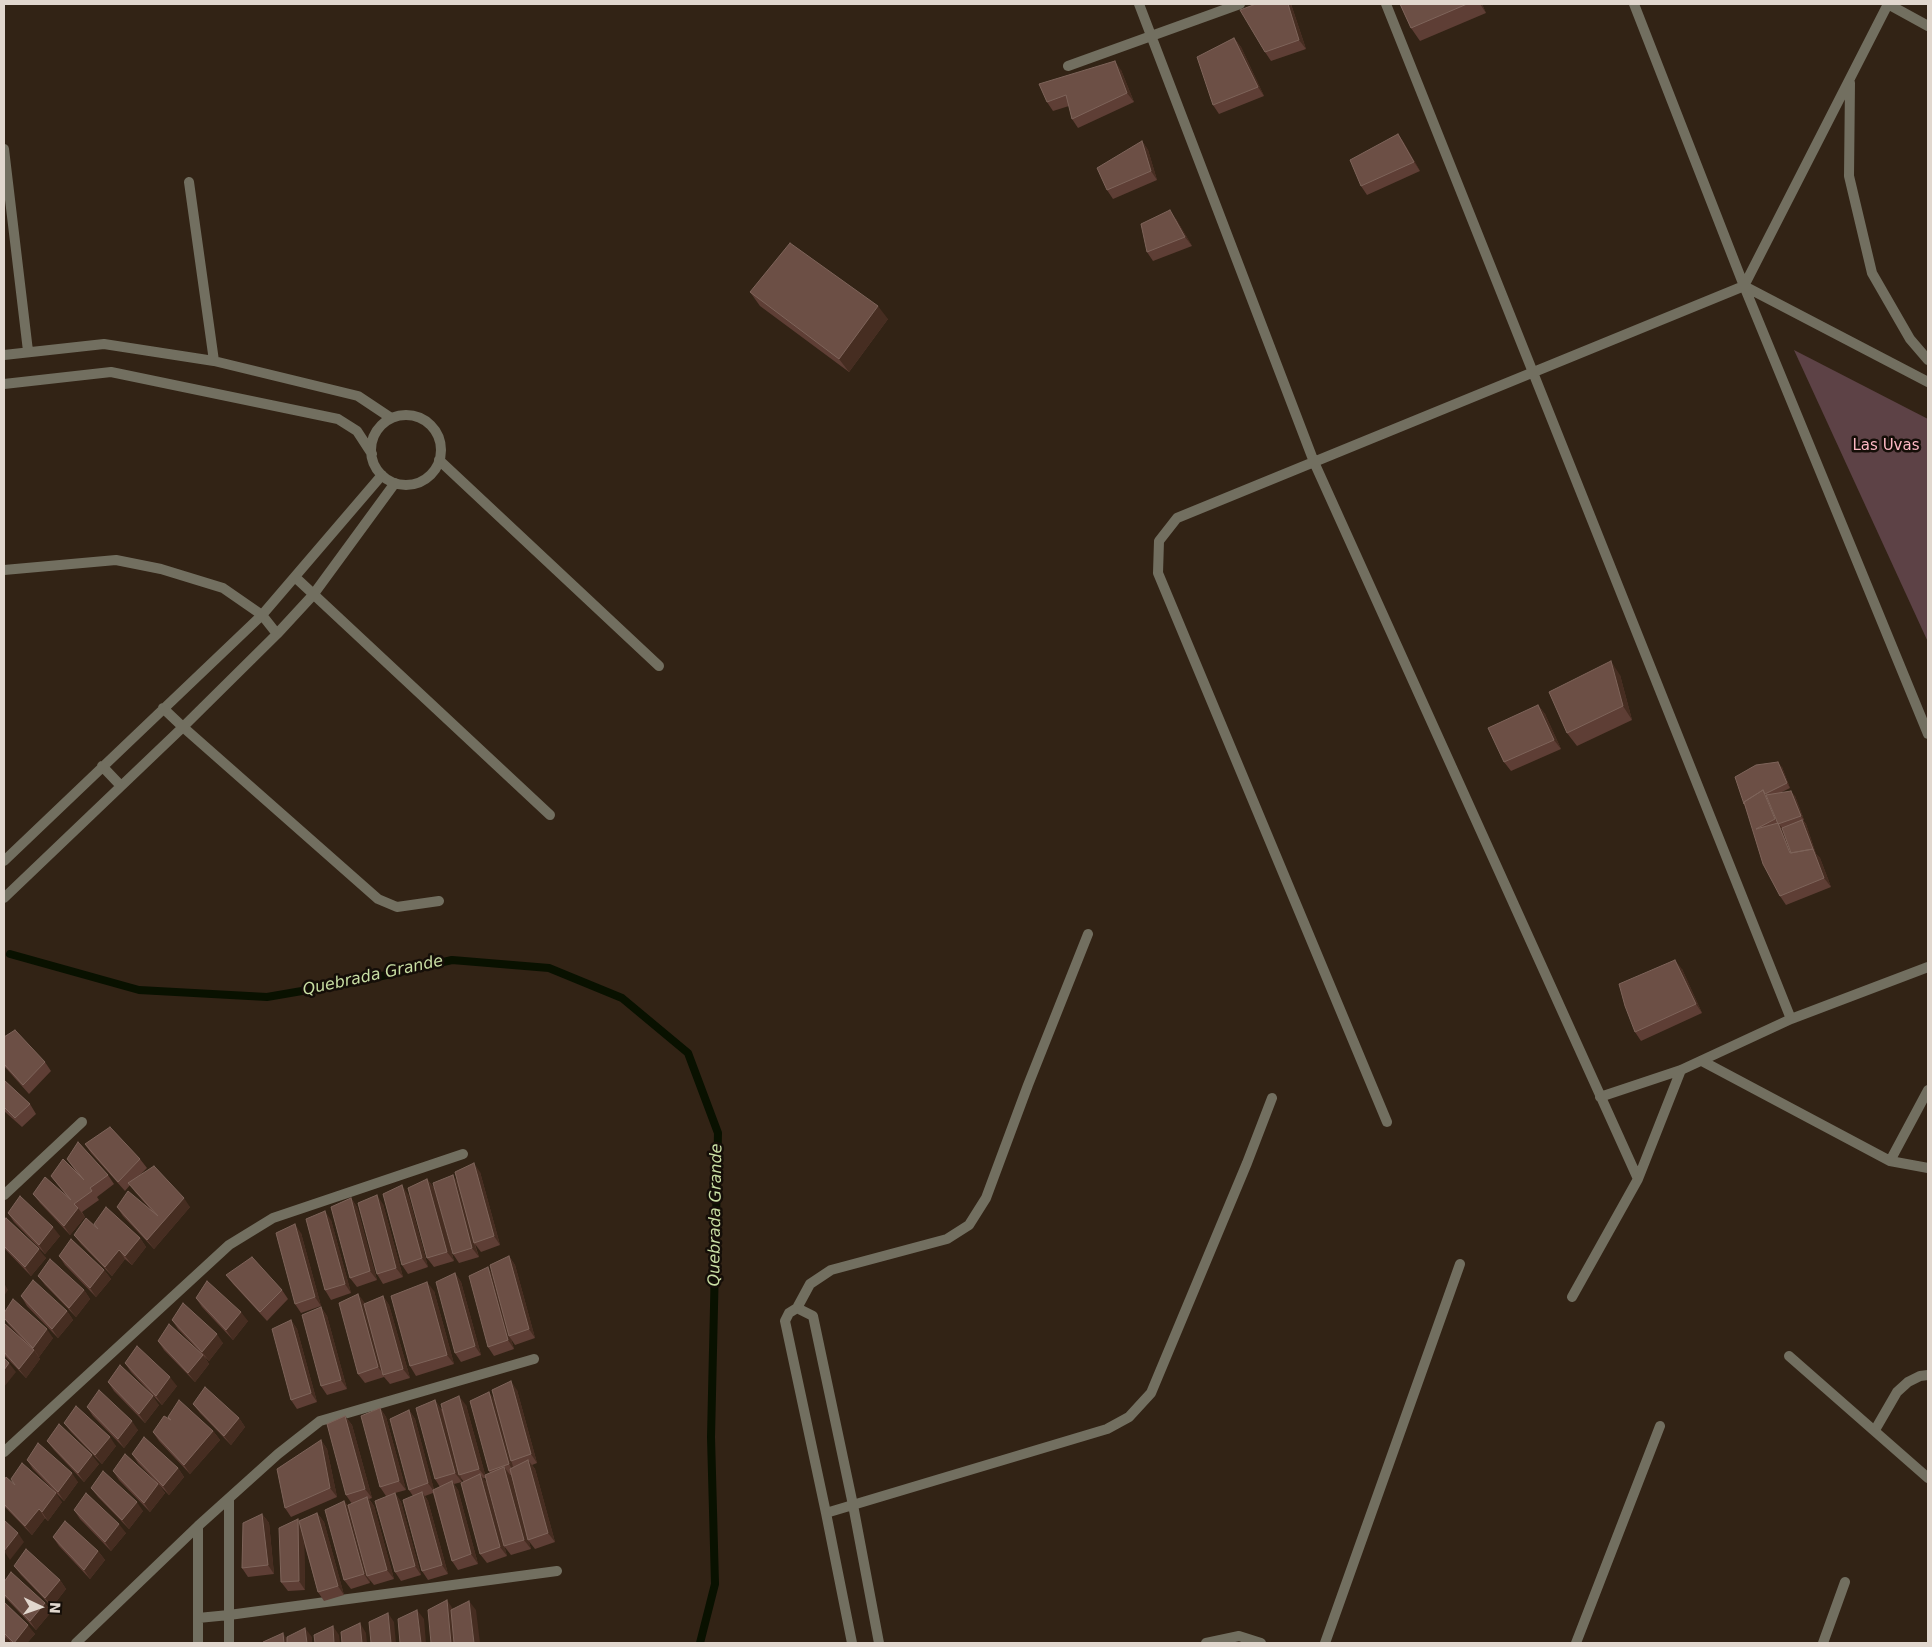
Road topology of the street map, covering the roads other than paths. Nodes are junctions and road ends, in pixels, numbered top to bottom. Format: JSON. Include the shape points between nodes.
{"nodes":[{"id":1,"x":1139,"y":4,"type":"edge"},
{"id":2,"x":1240,"y":4,"type":"edge"},
{"id":3,"x":1386,"y":4,"type":"edge"},
{"id":4,"x":1634,"y":4,"type":"edge"},
{"id":5,"x":1888,"y":4,"type":"edge"},
{"id":6,"x":1928,"y":26,"type":"edge"},
{"id":7,"x":1151,"y":36,"type":"junction"},
{"id":8,"x":1068,"y":66,"type":"dead end"},
{"id":9,"x":1850,"y":80,"type":"junction"},
{"id":10,"x":4,"y":149,"type":"edge"},
{"id":11,"x":189,"y":182,"type":"dead end"},
{"id":12,"x":1744,"y":286,"type":"junction"},
{"id":13,"x":28,"y":351,"type":"junction"},
{"id":14,"x":4,"y":354,"type":"edge"},
{"id":15,"x":1928,"y":360,"type":"edge"},
{"id":16,"x":214,"y":361,"type":"junction"},
{"id":17,"x":1533,"y":372,"type":"junction"},
{"id":18,"x":1928,"y":382,"type":"edge"},
{"id":19,"x":4,"y":384,"type":"edge"},
{"id":20,"x":391,"y":418,"type":"junction"},
{"id":21,"x":372,"y":454,"type":"junction"},
{"id":22,"x":439,"y":460,"type":"junction"},
{"id":23,"x":1314,"y":462,"type":"junction"},
{"id":24,"x":382,"y":475,"type":"junction"},
{"id":25,"x":395,"y":483,"type":"junction"},
{"id":26,"x":4,"y":570,"type":"edge"},
{"id":27,"x":295,"y":577,"type":"junction"},
{"id":28,"x":313,"y":595,"type":"junction"},
{"id":29,"x":262,"y":615,"type":"junction"},
{"id":30,"x":277,"y":634,"type":"junction"},
{"id":31,"x":659,"y":666,"type":"dead end"},
{"id":32,"x":163,"y":708,"type":"junction"},
{"id":33,"x":183,"y":727,"type":"junction"},
{"id":34,"x":1928,"y":734,"type":"edge"},
{"id":35,"x":102,"y":766,"type":"junction"},
{"id":36,"x":120,"y":786,"type":"junction"},
{"id":37,"x":550,"y":815,"type":"dead end"},
{"id":38,"x":4,"y":860,"type":"edge"},
{"id":39,"x":4,"y":898,"type":"edge"},
{"id":40,"x":439,"y":901,"type":"dead end"},
{"id":41,"x":1088,"y":934,"type":"dead end"},
{"id":42,"x":1928,"y":967,"type":"edge"},
{"id":43,"x":1791,"y":1019,"type":"junction"},
{"id":44,"x":1702,"y":1060,"type":"junction"},
{"id":45,"x":1682,"y":1070,"type":"junction"},
{"id":46,"x":1928,"y":1090,"type":"edge"},
{"id":47,"x":1272,"y":1098,"type":"dead end"},
{"id":48,"x":1600,"y":1098,"type":"junction"},
{"id":49,"x":82,"y":1122,"type":"dead end"},
{"id":50,"x":1387,"y":1122,"type":"dead end"},
{"id":51,"x":463,"y":1154,"type":"dead end"},
{"id":52,"x":1890,"y":1161,"type":"junction"},
{"id":53,"x":1928,"y":1168,"type":"edge"},
{"id":54,"x":1638,"y":1179,"type":"junction"},
{"id":55,"x":4,"y":1195,"type":"edge"},
{"id":56,"x":1460,"y":1264,"type":"dead end"},
{"id":57,"x":1572,"y":1297,"type":"dead end"},
{"id":58,"x":797,"y":1308,"type":"junction"},
{"id":59,"x":1789,"y":1356,"type":"dead end"},
{"id":60,"x":534,"y":1358,"type":"dead end"},
{"id":61,"x":1928,"y":1375,"type":"edge"},
{"id":62,"x":1660,"y":1426,"type":"dead end"},
{"id":63,"x":1875,"y":1430,"type":"junction"},
{"id":64,"x":4,"y":1452,"type":"edge"},
{"id":65,"x":1928,"y":1478,"type":"edge"},
{"id":66,"x":229,"y":1500,"type":"junction"},
{"id":67,"x":853,"y":1506,"type":"junction"},
{"id":68,"x":826,"y":1513,"type":"junction"},
{"id":69,"x":198,"y":1526,"type":"junction"},
{"id":70,"x":557,"y":1571,"type":"dead end"},
{"id":71,"x":1846,"y":1582,"type":"dead end"},
{"id":72,"x":229,"y":1615,"type":"junction"},
{"id":73,"x":198,"y":1618,"type":"junction"},
{"id":74,"x":76,"y":1643,"type":"edge"},
{"id":75,"x":198,"y":1643,"type":"edge"},
{"id":76,"x":229,"y":1643,"type":"edge"},
{"id":77,"x":852,"y":1643,"type":"edge"},
{"id":78,"x":878,"y":1643,"type":"edge"},
{"id":79,"x":1206,"y":1643,"type":"edge"},
{"id":80,"x":1261,"y":1643,"type":"edge"},
{"id":81,"x":1325,"y":1643,"type":"edge"},
{"id":82,"x":1576,"y":1643,"type":"edge"},
{"id":83,"x":1823,"y":1643,"type":"edge"}],
"edges":[{"from":1,"to":7,"type":"street"},
{"from":2,"to":7,"type":"street"},
{"from":3,"to":17,"type":"street"},
{"from":4,"to":12,"type":"street"},
{"from":5,"to":6,"type":"street"},
{"from":5,"to":9,"type":"street"},
{"from":7,"to":8,"type":"street"},
{"from":7,"to":23,"type":"street"},
{"from":9,"to":12,"type":"street"},
{"from":9,"to":15,"type":"street","via":[[1849,176],[1872,273],[1910,339]]},
{"from":10,"to":13,"type":"street"},
{"from":11,"to":16,"type":"street"},
{"from":12,"to":17,"type":"street"},
{"from":12,"to":18,"type":"street"},
{"from":12,"to":34,"type":"street"},
{"from":13,"to":14,"type":"street"},
{"from":13,"to":16,"type":"street","via":[[104,344]]},
{"from":16,"to":20,"type":"street","via":[[358,396]]},
{"from":17,"to":23,"type":"street"},
{"from":17,"to":43,"type":"street"},
{"from":19,"to":21,"type":"street","via":[[111,372],[338,418],[357,431]]},
{"from":20,"to":21,"type":"street","via":[[376,433]]},
{"from":20,"to":22,"type":"street","via":[[413,415],[424,419],[439,437]]},
{"from":21,"to":24,"type":"street"},
{"from":22,"to":25,"type":"street","via":[[427,478],[411,484]]},
{"from":22,"to":31,"type":"street"},
{"from":23,"to":48,"type":"street"},
{"from":23,"to":50,"type":"street","via":[[1177,518],[1159,541],[1158,573]]},
{"from":24,"to":25,"type":"street"},
{"from":24,"to":27,"type":"street"},
{"from":25,"to":28,"type":"street"},
{"from":26,"to":29,"type":"street","via":[[116,560],[161,569],[223,588]]},
{"from":27,"to":28,"type":"street"},
{"from":27,"to":29,"type":"street"},
{"from":28,"to":30,"type":"street"},
{"from":28,"to":37,"type":"street"},
{"from":29,"to":30,"type":"street"},
{"from":29,"to":32,"type":"street"},
{"from":30,"to":33,"type":"street"},
{"from":32,"to":33,"type":"street"},
{"from":32,"to":35,"type":"street"},
{"from":33,"to":36,"type":"street"},
{"from":33,"to":40,"type":"street","via":[[378,899],[397,908]]},
{"from":35,"to":36,"type":"street"},
{"from":35,"to":38,"type":"street"},
{"from":36,"to":39,"type":"street"},
{"from":41,"to":58,"type":"street","via":[[986,1198],[968,1226],[947,1239],[831,1270],[810,1284]]},
{"from":42,"to":43,"type":"street"},
{"from":43,"to":44,"type":"street"},
{"from":44,"to":45,"type":"street"},
{"from":44,"to":52,"type":"street"},
{"from":45,"to":48,"type":"street"},
{"from":45,"to":54,"type":"street"},
{"from":46,"to":52,"type":"street"},
{"from":47,"to":67,"type":"street","via":[[1151,1393],[1128,1417],[1107,1429]]},
{"from":48,"to":54,"type":"street"},
{"from":49,"to":55,"type":"street"},
{"from":51,"to":64,"type":"street","via":[[273,1218],[229,1245]]},
{"from":52,"to":53,"type":"street"},
{"from":54,"to":57,"type":"street"},
{"from":56,"to":81,"type":"street"},
{"from":58,"to":67,"type":"street","via":[[813,1316]]},
{"from":58,"to":68,"type":"street","via":[[789,1312],[785,1321]]},
{"from":59,"to":63,"type":"street"},
{"from":60,"to":66,"type":"street","via":[[320,1421],[278,1454]]},
{"from":61,"to":63,"type":"street","via":[[1908,1382],[1897,1392]]},
{"from":62,"to":82,"type":"street"},
{"from":63,"to":65,"type":"street"},
{"from":66,"to":69,"type":"street"},
{"from":66,"to":72,"type":"street"},
{"from":67,"to":68,"type":"street"},
{"from":67,"to":78,"type":"street"},
{"from":68,"to":77,"type":"street"},
{"from":69,"to":73,"type":"street"},
{"from":69,"to":74,"type":"street"},
{"from":70,"to":72,"type":"street"},
{"from":71,"to":83,"type":"street"},
{"from":72,"to":73,"type":"street"},
{"from":72,"to":76,"type":"street"},
{"from":73,"to":75,"type":"street"},
{"from":79,"to":80,"type":"street","via":[[1239,1636]]}]}
